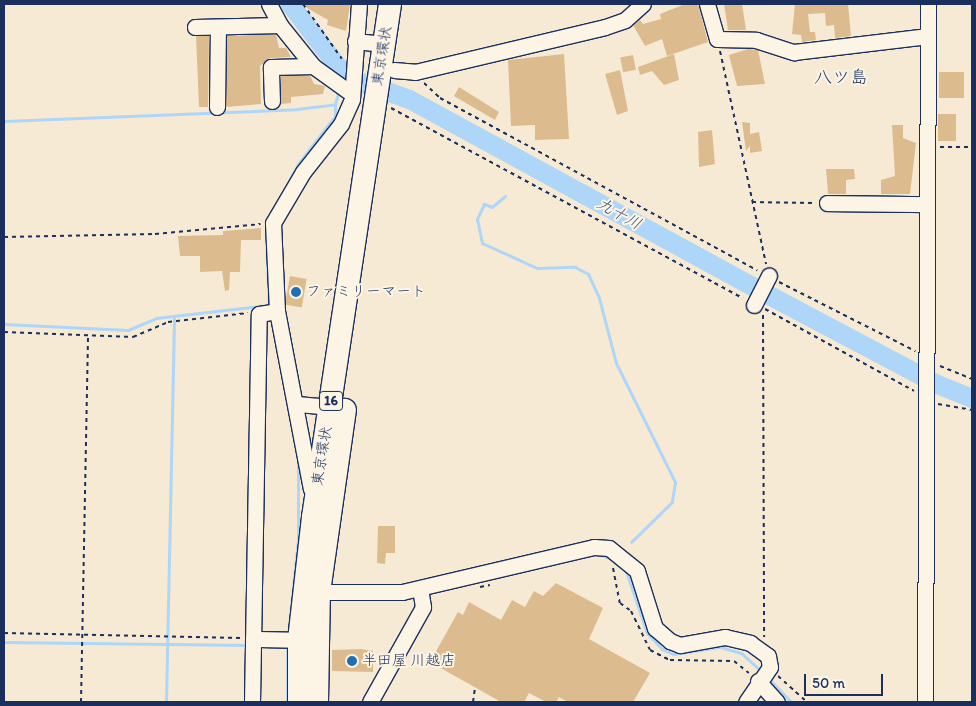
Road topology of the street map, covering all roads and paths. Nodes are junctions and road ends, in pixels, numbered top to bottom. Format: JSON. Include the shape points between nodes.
{"nodes":[{"id":1,"x":270,"y":4,"type":"edge"},
{"id":2,"x":303,"y":4,"type":"edge"},
{"id":3,"x":360,"y":4,"type":"edge"},
{"id":4,"x":390,"y":4,"type":"edge"},
{"id":5,"x":404,"y":4,"type":"edge"},
{"id":6,"x":643,"y":4,"type":"edge"},
{"id":7,"x":707,"y":4,"type":"edge"},
{"id":8,"x":928,"y":4,"type":"edge"},
{"id":9,"x":280,"y":25,"type":"junction"},
{"id":10,"x":195,"y":27,"type":"dead end"},
{"id":11,"x":218,"y":27,"type":"junction"},
{"id":12,"x":928,"y":36,"type":"junction"},
{"id":13,"x":717,"y":39,"type":"junction"},
{"id":14,"x":355,"y":42,"type":"junction"},
{"id":15,"x":384,"y":44,"type":"junction"},
{"id":16,"x":353,"y":65,"type":"junction"},
{"id":17,"x":313,"y":66,"type":"junction"},
{"id":18,"x":405,"y":71,"type":"junction"},
{"id":19,"x":352,"y":96,"type":"junction"},
{"id":20,"x":272,"y":101,"type":"dead end"},
{"id":21,"x":384,"y":104,"type":"junction"},
{"id":22,"x":217,"y":107,"type":"dead end"},
{"id":23,"x":927,"y":147,"type":"junction"},
{"id":24,"x":972,"y":147,"type":"edge"},
{"id":25,"x":752,"y":202,"type":"junction"},
{"id":26,"x":827,"y":203,"type":"joint"},
{"id":27,"x":927,"y":204,"type":"junction"},
{"id":28,"x":273,"y":223,"type":"junction"},
{"id":29,"x":4,"y":237,"type":"edge"},
{"id":30,"x":769,"y":276,"type":"junction"},
{"id":31,"x":754,"y":305,"type":"junction"},
{"id":32,"x":277,"y":312,"type":"junction"},
{"id":33,"x":259,"y":314,"type":"junction"},
{"id":34,"x":4,"y":332,"type":"edge"},
{"id":35,"x":88,"y":334,"type":"junction"},
{"id":36,"x":926,"y":358,"type":"junction"},
{"id":37,"x":972,"y":379,"type":"edge"},
{"id":38,"x":927,"y":399,"type":"junction"},
{"id":39,"x":296,"y":404,"type":"junction"},
{"id":40,"x":330,"y":407,"type":"junction"},
{"id":41,"x":972,"y":410,"type":"edge"},
{"id":42,"x":313,"y":517,"type":"junction"},
{"id":43,"x":606,"y":560,"type":"dead end"},
{"id":44,"x":494,"y":584,"type":"dead end"},
{"id":45,"x":473,"y":585,"type":"dead end"},
{"id":46,"x":319,"y":592,"type":"junction"},
{"id":47,"x":421,"y":593,"type":"junction"},
{"id":48,"x":4,"y":633,"type":"edge"},
{"id":49,"x":82,"y":634,"type":"junction"},
{"id":50,"x":253,"y":639,"type":"junction"},
{"id":51,"x":299,"y":640,"type":"junction"},
{"id":52,"x":762,"y":652,"type":"junction"},
{"id":53,"x":764,"y":674,"type":"junction"},
{"id":54,"x":475,"y":687,"type":"dead end"},
{"id":55,"x":773,"y":700,"type":"edge"},
{"id":56,"x":81,"y":702,"type":"edge"},
{"id":57,"x":252,"y":702,"type":"edge"},
{"id":58,"x":299,"y":702,"type":"edge"},
{"id":59,"x":317,"y":702,"type":"edge"},
{"id":60,"x":370,"y":702,"type":"edge"},
{"id":61,"x":473,"y":702,"type":"edge"},
{"id":62,"x":746,"y":702,"type":"edge"},
{"id":63,"x":807,"y":702,"type":"edge"},
{"id":64,"x":925,"y":702,"type":"edge"}],
"edges":[{"from":1,"to":9,"type":"street"},
{"from":2,"to":16,"type":"path","via":[[334,51]]},
{"from":3,"to":14,"type":"street"},
{"from":4,"to":15,"type":"highway","name":"東京環状","number":"16"},
{"from":5,"to":18,"type":"highway","name":"東京環状","number":"16"},
{"from":6,"to":18,"type":"street","via":[[625,20],[605,27]]},
{"from":7,"to":13,"type":"street"},
{"from":8,"to":12,"type":"street"},
{"from":9,"to":11,"type":"street"},
{"from":9,"to":17,"type":"street"},
{"from":10,"to":11,"type":"street"},
{"from":11,"to":22,"type":"street"},
{"from":12,"to":13,"type":"street","via":[[814,53],[749,39]]},
{"from":12,"to":23,"type":"street"},
{"from":13,"to":25,"type":"path"},
{"from":14,"to":15,"type":"street"},
{"from":14,"to":16,"type":"street"},
{"from":15,"to":21,"type":"highway","name":"東京環状","number":"16"},
{"from":16,"to":19,"type":"street"},
{"from":17,"to":19,"type":"street"},
{"from":17,"to":20,"type":"street","via":[[272,67]]},
{"from":18,"to":21,"type":"highway","name":"東京環状","number":"16"},
{"from":18,"to":30,"type":"path","via":[[440,98]]},
{"from":19,"to":21,"type":"street"},
{"from":19,"to":28,"type":"street","via":[[341,124],[303,172]]},
{"from":21,"to":31,"type":"path"},
{"from":21,"to":40,"type":"highway","name":"東京環状","number":"16"},
{"from":21,"to":46,"type":"highway","name":"東京環状","number":"16"},
{"from":23,"to":24,"type":"path"},
{"from":23,"to":27,"type":"street"},
{"from":25,"to":26,"type":"path"},
{"from":25,"to":30,"type":"path"},
{"from":26,"to":27,"type":"street"},
{"from":27,"to":36,"type":"street"},
{"from":28,"to":29,"type":"path","via":[[155,234]]},
{"from":28,"to":32,"type":"street"},
{"from":30,"to":31,"type":"street"},
{"from":30,"to":36,"type":"path"},
{"from":31,"to":38,"type":"path"},
{"from":31,"to":52,"type":"path","via":[[764,315],[765,324]]},
{"from":32,"to":33,"type":"street"},
{"from":32,"to":39,"type":"street"},
{"from":33,"to":35,"type":"path","via":[[168,322],[133,337]]},
{"from":33,"to":50,"type":"street"},
{"from":34,"to":35,"type":"path"},
{"from":35,"to":49,"type":"path"},
{"from":36,"to":37,"type":"path"},
{"from":36,"to":38,"type":"street"},
{"from":38,"to":41,"type":"path"},
{"from":38,"to":64,"type":"street"},
{"from":39,"to":40,"type":"street"},
{"from":39,"to":42,"type":"street"},
{"from":40,"to":42,"type":"highway","name":"東京環状","number":"16"},
{"from":42,"to":51,"type":"highway","name":"東京環状","number":"16"},
{"from":43,"to":53,"type":"path","via":[[618,577],[620,603],[631,612],[650,650],[670,660],[734,661]]},
{"from":44,"to":45,"type":"path"},
{"from":46,"to":47,"type":"street"},
{"from":46,"to":59,"type":"highway","name":"東京環状","number":"16"},
{"from":47,"to":52,"type":"street","via":[[594,548],[609,548],[627,558],[637,571],[656,628],[670,641],[680,645],[725,637]]},
{"from":47,"to":60,"type":"street","via":[[423,607]]},
{"from":48,"to":49,"type":"path"},
{"from":49,"to":50,"type":"path"},
{"from":49,"to":56,"type":"path"},
{"from":50,"to":51,"type":"street"},
{"from":50,"to":57,"type":"street"},
{"from":51,"to":58,"type":"highway","name":"東京環状","number":"16"},
{"from":52,"to":53,"type":"street","via":[[772,661]]},
{"from":53,"to":55,"type":"street"},
{"from":53,"to":62,"type":"street"},
{"from":53,"to":63,"type":"path"},
{"from":54,"to":61,"type":"path"}]}
